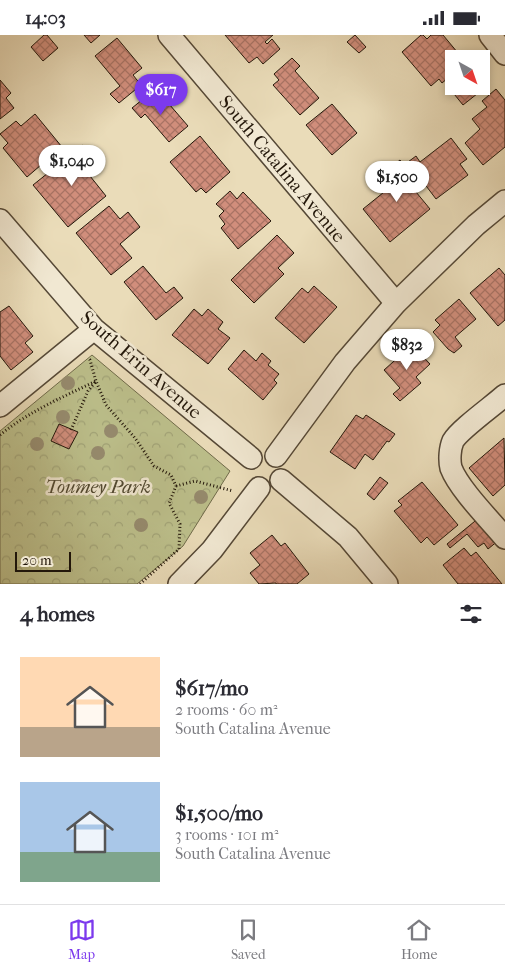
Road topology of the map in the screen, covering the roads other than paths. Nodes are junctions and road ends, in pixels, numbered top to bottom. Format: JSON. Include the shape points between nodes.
{"nodes":[{"id":1,"x":169,"y":35,"type":"edge"},
{"id":2,"x":490,"y":35,"type":"edge"},
{"id":3,"x":505,"y":54,"type":"edge"},
{"id":4,"x":505,"y":201,"type":"edge"},
{"id":5,"x":0,"y":220,"type":"edge"},
{"id":6,"x":396,"y":303,"type":"junction"},
{"id":7,"x":94,"y":329,"type":"junction"},
{"id":8,"x":505,"y":395,"type":"edge"},
{"id":9,"x":0,"y":407,"type":"edge"},
{"id":10,"x":276,"y":456,"type":"junction"},
{"id":11,"x":251,"y":458,"type":"junction"},
{"id":12,"x":281,"y":479,"type":"junction"},
{"id":13,"x":256,"y":492,"type":"junction"},
{"id":14,"x":505,"y":538,"type":"edge"},
{"id":15,"x":179,"y":584,"type":"edge"},
{"id":16,"x":387,"y":584,"type":"edge"}],
"edges":[{"from":1,"to":6,"type":"street","name":"South Catalina Avenue"},
{"from":2,"to":3,"type":"street"},
{"from":4,"to":6,"type":"street"},
{"from":5,"to":7,"type":"street","name":"South Erin Avenue"},
{"from":6,"to":10,"type":"street","via":[[345,362]]},
{"from":7,"to":9,"type":"street"},
{"from":7,"to":11,"type":"street","name":"South Erin Avenue"},
{"from":8,"to":14,"type":"street","via":[[462,430],[453,440],[450,453],[451,466],[458,480]]},
{"from":10,"to":11,"type":"street","via":[[263,451]]},
{"from":10,"to":12,"type":"street","via":[[283,465]]},
{"from":11,"to":13,"type":"street","via":[[246,472]]},
{"from":12,"to":13,"type":"street","via":[[274,487]]},
{"from":12,"to":16,"type":"street","via":[[348,537]]},
{"from":13,"to":15,"type":"street","via":[[212,550]]}]}
